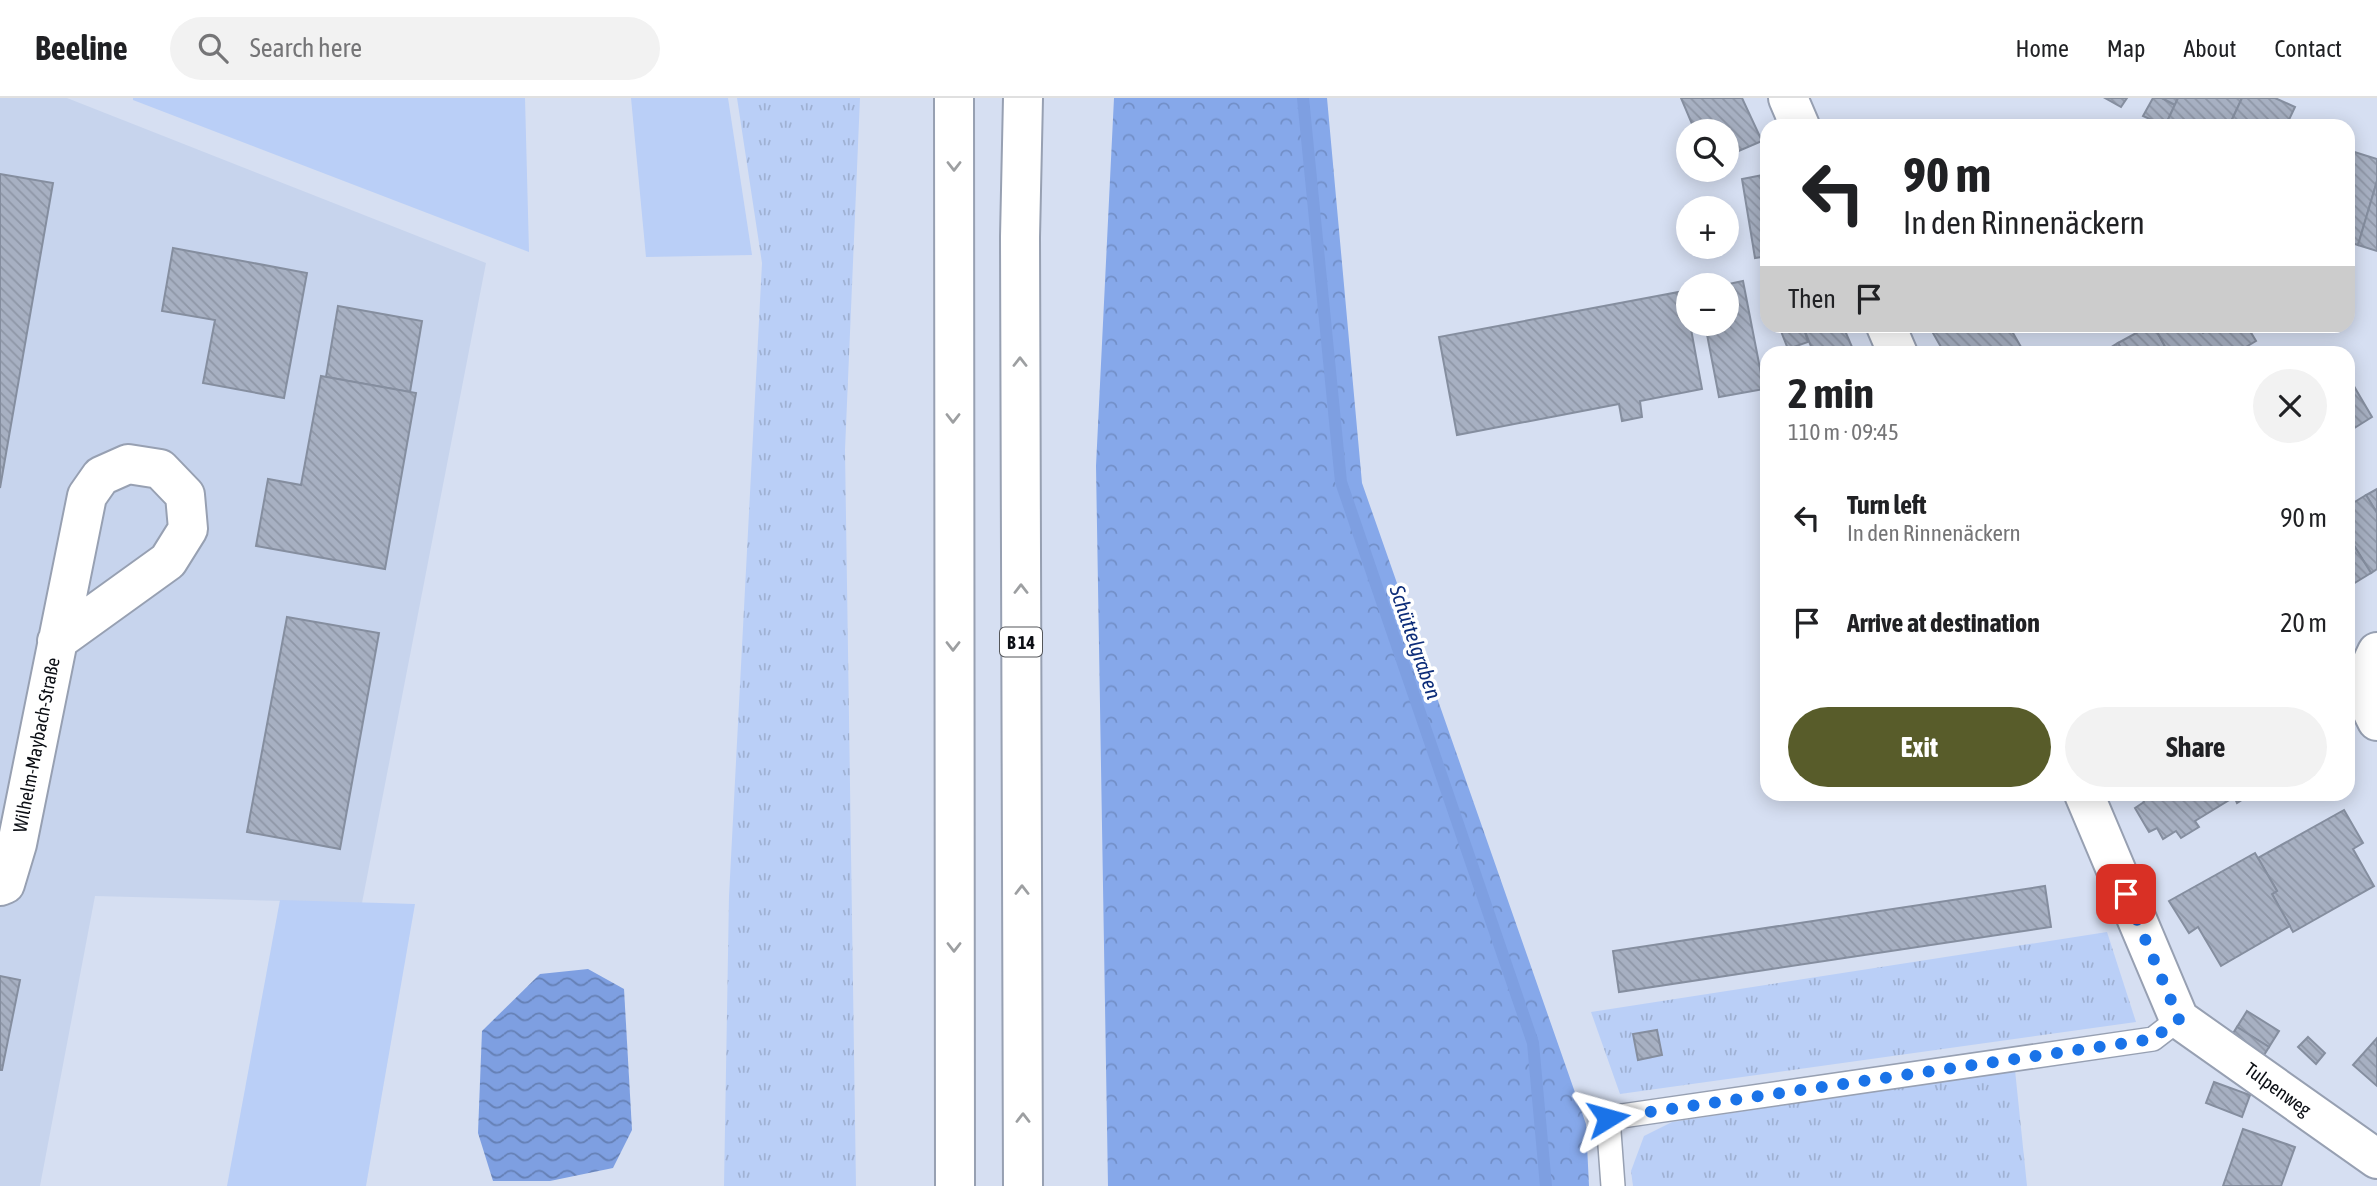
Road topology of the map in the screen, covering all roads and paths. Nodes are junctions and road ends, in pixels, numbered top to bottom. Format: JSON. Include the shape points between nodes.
{"nodes":[{"id":1,"x":954,"y":98,"type":"edge"},
{"id":2,"x":1023,"y":98,"type":"edge"},
{"id":3,"x":1788,"y":98,"type":"edge"},
{"id":4,"x":1797,"y":119,"type":"edge"},
{"id":5,"x":57,"y":641,"type":"dead end"},
{"id":6,"x":2363,"y":668,"type":"edge"},
{"id":7,"x":2377,"y":720,"type":"edge"},
{"id":8,"x":2087,"y":801,"type":"edge"},
{"id":9,"x":0,"y":886,"type":"edge"},
{"id":10,"x":2179,"y":1019,"type":"junction"},
{"id":11,"x":2377,"y":1159,"type":"edge"},
{"id":12,"x":955,"y":1186,"type":"edge"},
{"id":13,"x":1023,"y":1186,"type":"edge"},
{"id":14,"x":1613,"y":1186,"type":"edge"}],
"edges":[{"from":1,"to":12,"type":"main road","one_way":true},
{"from":13,"to":2,"type":"main road","number":"B 14","one_way":true},
{"from":3,"to":4,"type":"main road"},
{"from":5,"to":9,"type":"main road","name":"Wilhelm-Maybach-Straße","via":[[17,844],[5,884]]},
{"from":6,"to":7,"type":"main road"},
{"from":8,"to":10,"type":"main road"},
{"from":10,"to":11,"type":"main road","name":"Tulpenweg"},
{"from":10,"to":14,"type":"lane","via":[[2153,1039],[1608,1118]]}]}
